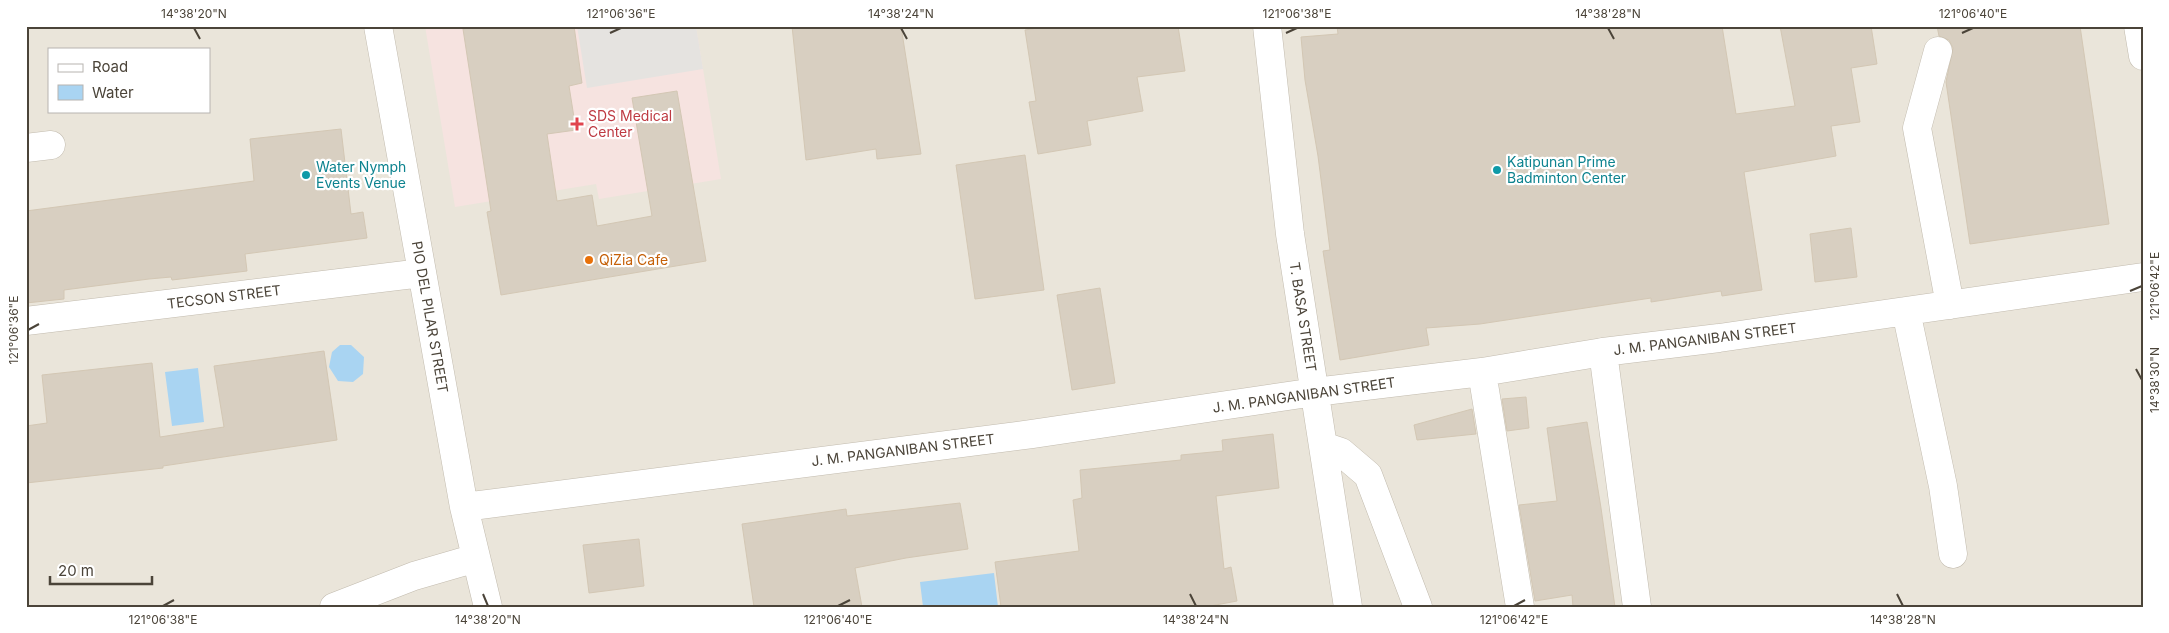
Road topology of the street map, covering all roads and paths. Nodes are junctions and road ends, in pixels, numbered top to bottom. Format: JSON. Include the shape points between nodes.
{"nodes":[{"id":1,"x":378,"y":26,"type":"edge"},
{"id":2,"x":1267,"y":26,"type":"edge"},
{"id":3,"x":2138,"y":26,"type":"edge"},
{"id":4,"x":1938,"y":51,"type":"dead end"},
{"id":5,"x":2143,"y":56,"type":"edge"},
{"id":6,"x":422,"y":273,"type":"junction"},
{"id":7,"x":2143,"y":278,"type":"edge"},
{"id":8,"x":1950,"y":305,"type":"junction"},
{"id":9,"x":1906,"y":311,"type":"junction"},
{"id":10,"x":26,"y":321,"type":"edge"},
{"id":11,"x":1602,"y":352,"type":"junction"},
{"id":12,"x":1482,"y":372,"type":"junction"},
{"id":13,"x":1315,"y":392,"type":"junction"},
{"id":14,"x":1323,"y":446,"type":"junction"},
{"id":15,"x":464,"y":507,"type":"junction"},
{"id":16,"x":1953,"y":554,"type":"dead end"},
{"id":17,"x":476,"y":558,"type":"junction"},
{"id":18,"x":334,"y":607,"type":"edge"},
{"id":19,"x":488,"y":607,"type":"edge"},
{"id":20,"x":1348,"y":607,"type":"edge"},
{"id":21,"x":1418,"y":607,"type":"edge"},
{"id":22,"x":1520,"y":607,"type":"edge"},
{"id":23,"x":1637,"y":607,"type":"edge"}],
"edges":[{"from":1,"to":6,"type":"street","name":"PIO DEL PILAR STREET"},
{"from":2,"to":13,"type":"street","name":"T. BASA STREET","via":[[1290,234]]},
{"from":3,"to":5,"type":"street"},
{"from":4,"to":8,"type":"street","via":[[1917,128]]},
{"from":6,"to":10,"type":"street","name":"TECSON STREET"},
{"from":6,"to":15,"type":"street","name":"PIO DEL PILAR STREET"},
{"from":7,"to":8,"type":"street","name":"J. M. PANGANIBAN STREET"},
{"from":8,"to":9,"type":"street","name":"J. M. PANGANIBAN STREET"},
{"from":9,"to":11,"type":"street","name":"J. M. PANGANIBAN STREET"},
{"from":9,"to":16,"type":"street","via":[[1943,486]]},
{"from":11,"to":12,"type":"street","name":"J. M. PANGANIBAN STREET"},
{"from":11,"to":23,"type":"street"},
{"from":12,"to":13,"type":"street","name":"J. M. PANGANIBAN STREET"},
{"from":12,"to":22,"type":"street"},
{"from":13,"to":14,"type":"street","name":"T. BASA STREET"},
{"from":13,"to":15,"type":"street","name":"J. M. PANGANIBAN STREET","via":[[1041,432]]},
{"from":14,"to":20,"type":"street","name":"T. BASA STREET"},
{"from":14,"to":21,"type":"street","via":[[1341,452],[1368,475]]},
{"from":15,"to":17,"type":"street","name":"PIO DEL PILAR STREET"},
{"from":17,"to":18,"type":"street","via":[[414,576]]},
{"from":17,"to":19,"type":"street","name":"PIO DEL PILAR STREET"}]}
